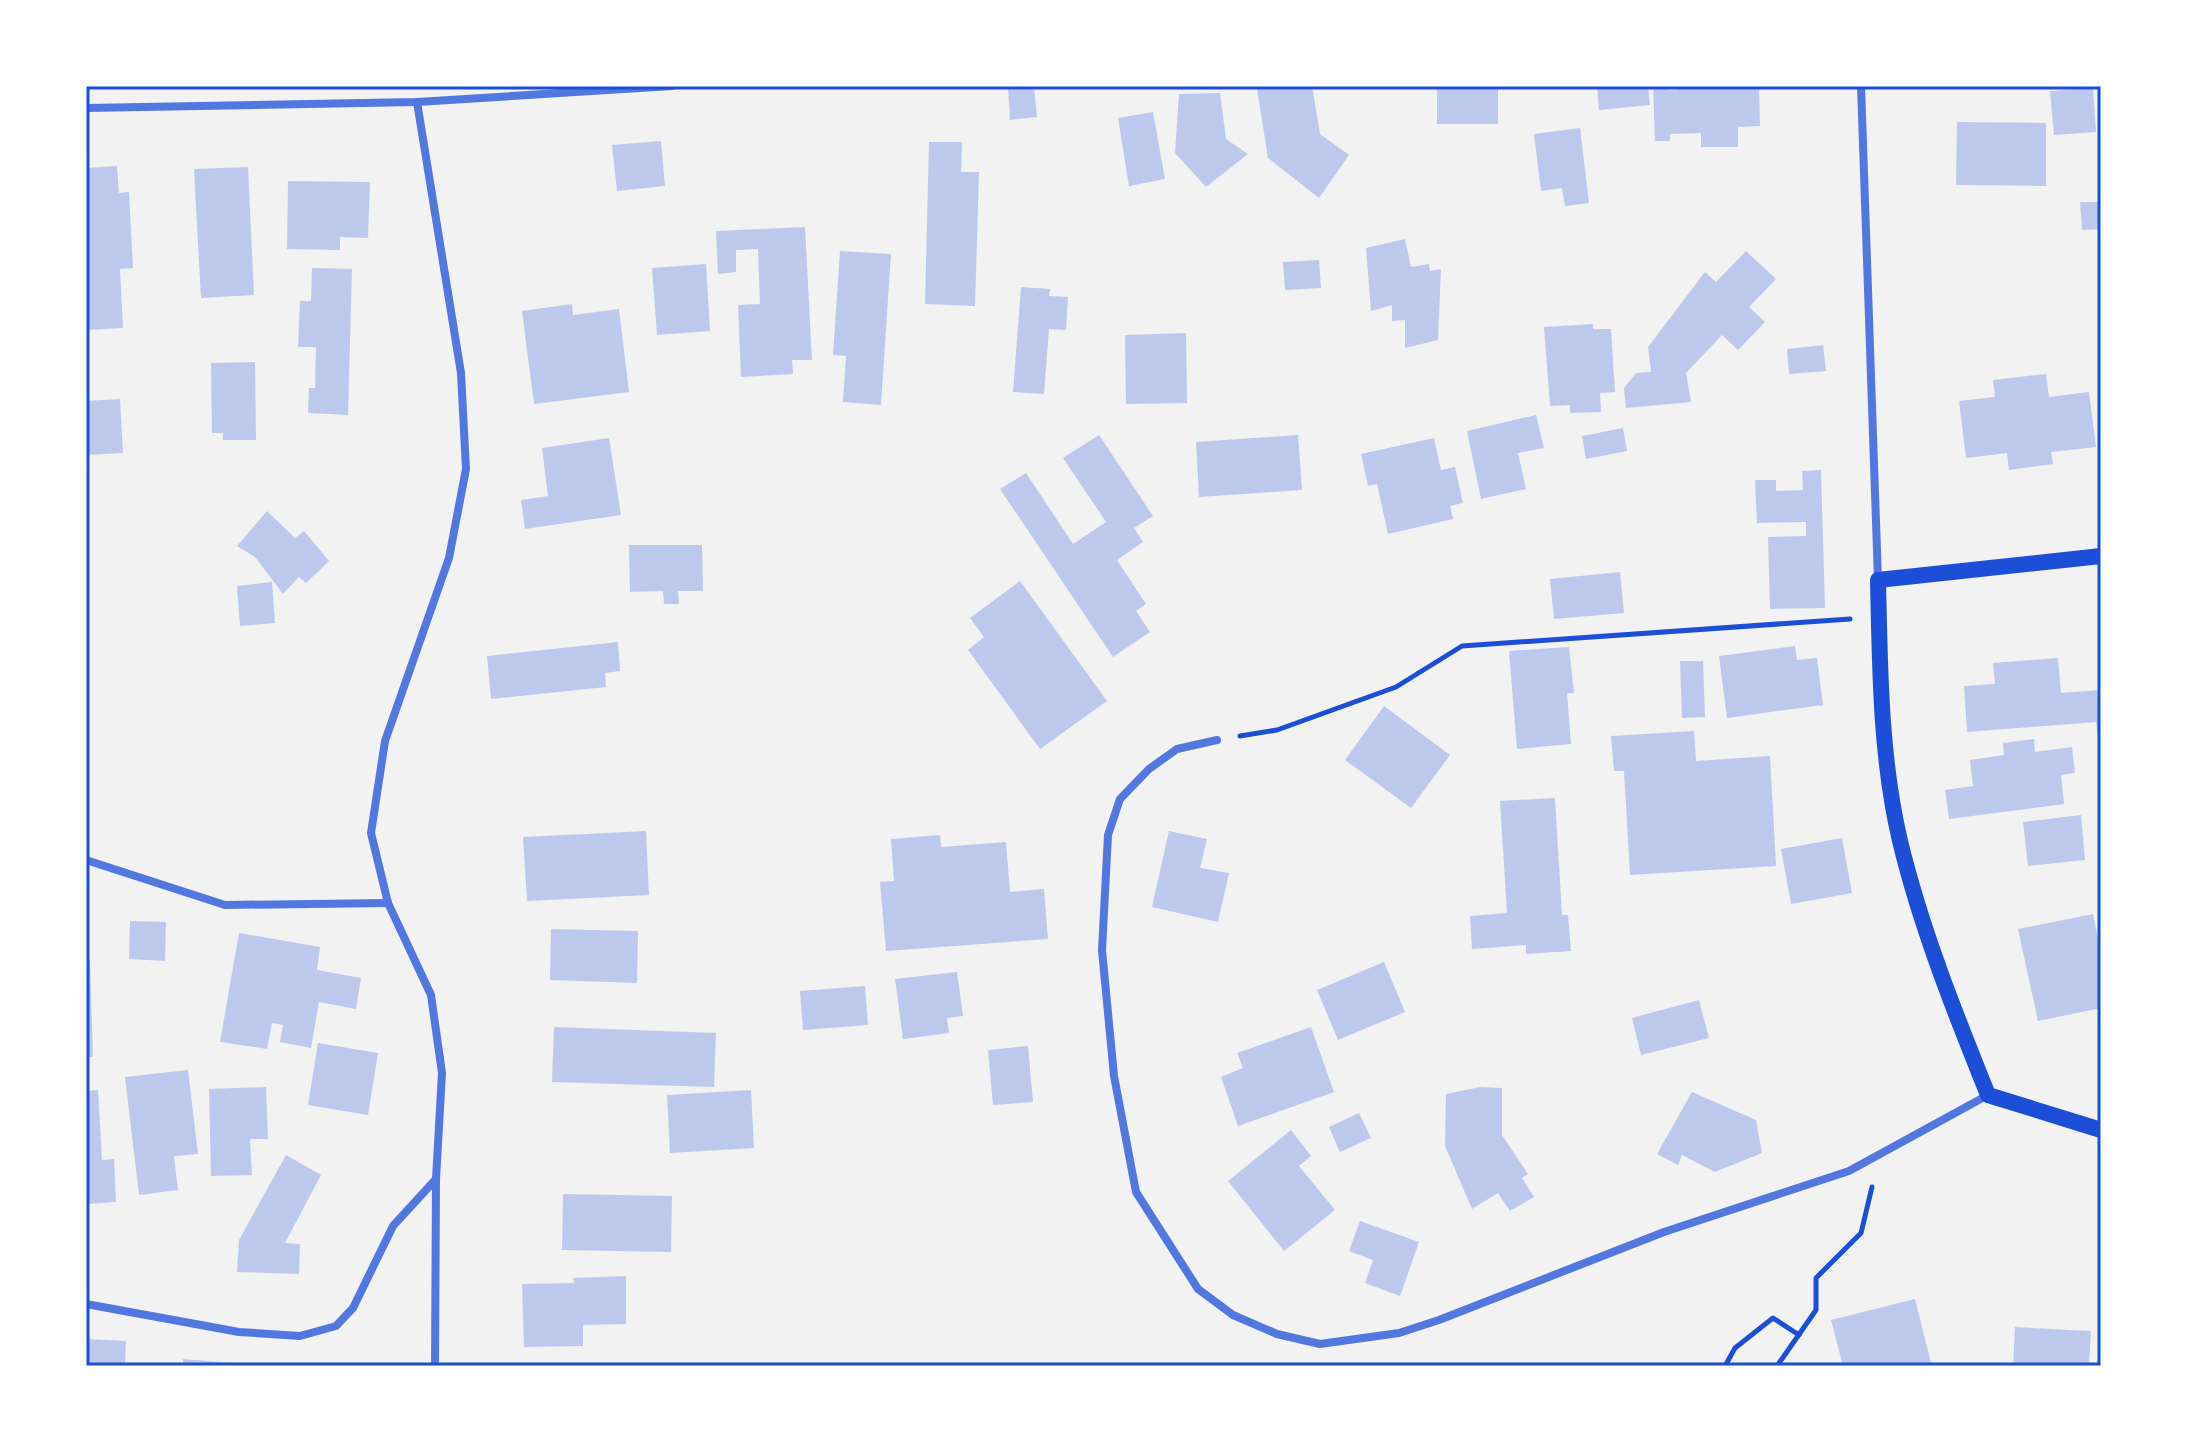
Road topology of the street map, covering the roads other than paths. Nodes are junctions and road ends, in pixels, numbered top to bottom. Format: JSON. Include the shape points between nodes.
{"nodes":[{"id":1,"x":672,"y":86,"type":"edge"},
{"id":2,"x":1862,"y":90,"type":"edge"},
{"id":3,"x":417,"y":102,"type":"junction"},
{"id":4,"x":86,"y":108,"type":"edge"},
{"id":5,"x":2101,"y":556,"type":"edge"},
{"id":6,"x":1878,"y":580,"type":"junction"},
{"id":7,"x":1217,"y":740,"type":"road end"},
{"id":8,"x":86,"y":860,"type":"edge"},
{"id":9,"x":388,"y":903,"type":"junction"},
{"id":10,"x":1988,"y":1095,"type":"junction"},
{"id":11,"x":2101,"y":1130,"type":"edge"},
{"id":12,"x":436,"y":1179,"type":"junction"},
{"id":13,"x":86,"y":1304,"type":"edge"},
{"id":14,"x":435,"y":1366,"type":"edge"}],
"edges":[{"from":1,"to":3,"type":"street"},
{"from":2,"to":6,"type":"street"},
{"from":3,"to":4,"type":"street"},
{"from":3,"to":9,"type":"street","via":[[461,373],[466,469],[449,558],[385,741],[371,833]]},
{"from":5,"to":6,"type":"main road"},
{"from":6,"to":10,"type":"main road","via":[[1886,761],[1900,841],[1951,1004]]},
{"from":7,"to":10,"type":"street","via":[[1177,749],[1120,799],[1108,835],[1102,950],[1114,1076],[1136,1192],[1198,1289],[1233,1315],[1277,1334],[1320,1344],[1399,1333],[1664,1232],[1849,1171]]},
{"from":8,"to":9,"type":"street","via":[[225,905]]},
{"from":9,"to":12,"type":"street","via":[[431,995],[442,1073]]},
{"from":10,"to":11,"type":"main road"},
{"from":12,"to":13,"type":"street","via":[[393,1226],[353,1308],[336,1326],[300,1336],[239,1332]]},
{"from":12,"to":14,"type":"street"}]}
